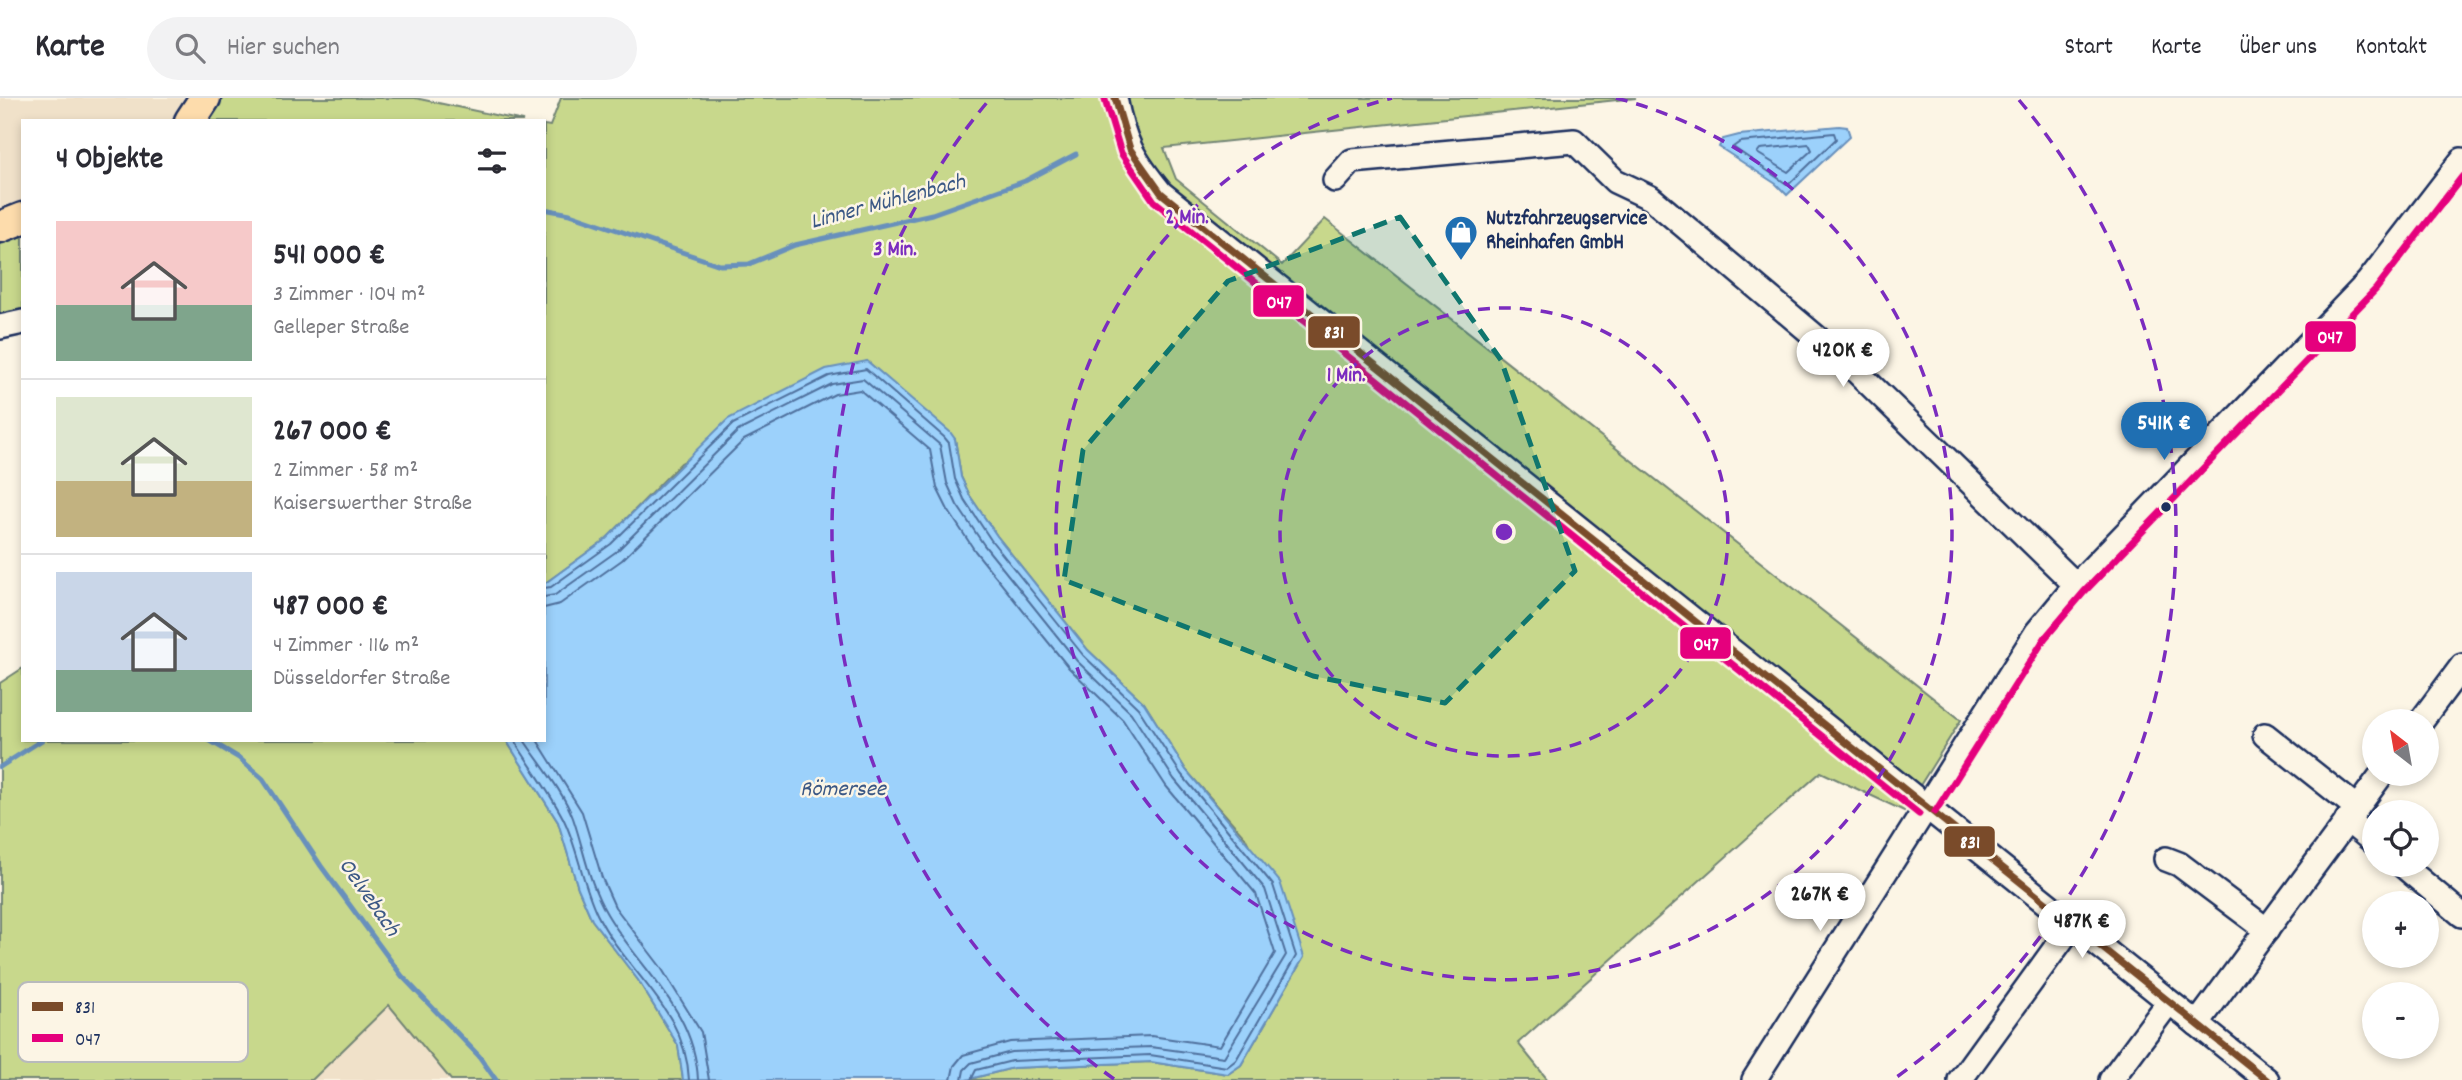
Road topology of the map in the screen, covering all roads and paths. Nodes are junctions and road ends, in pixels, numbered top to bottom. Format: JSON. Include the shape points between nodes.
{"nodes":[{"id":1,"x":205,"y":98,"type":"edge"},
{"id":2,"x":1115,"y":98,"type":"edge"},
{"id":3,"x":191,"y":119,"type":"edge"},
{"id":4,"x":2462,"y":160,"type":"edge"},
{"id":5,"x":1335,"y":180,"type":"dead end"},
{"id":6,"x":21,"y":219,"type":"edge"},
{"id":7,"x":0,"y":227,"type":"edge"},
{"id":8,"x":21,"y":322,"type":"edge"},
{"id":9,"x":0,"y":327,"type":"edge"},
{"id":10,"x":2076,"y":585,"type":"junction"},
{"id":11,"x":2462,"y":666,"type":"edge"},
{"id":12,"x":2430,"y":709,"type":"edge"},
{"id":13,"x":2265,"y":735,"type":"dead end"},
{"id":14,"x":2373,"y":786,"type":"edge"},
{"id":15,"x":1926,"y":806,"type":"junction"},
{"id":16,"x":2352,"y":814,"type":"junction"},
{"id":17,"x":2362,"y":827,"type":"edge"},
{"id":18,"x":2166,"y":859,"type":"dead end"},
{"id":19,"x":2417,"y":877,"type":"edge"},
{"id":20,"x":2462,"y":915,"type":"edge"},
{"id":21,"x":2073,"y":925,"type":"junction"},
{"id":22,"x":2267,"y":930,"type":"junction"},
{"id":23,"x":2169,"y":1002,"type":"junction"},
{"id":24,"x":2197,"y":1024,"type":"junction"},
{"id":25,"x":1754,"y":1080,"type":"edge"},
{"id":26,"x":1959,"y":1080,"type":"edge"},
{"id":27,"x":2111,"y":1080,"type":"edge"},
{"id":28,"x":2267,"y":1080,"type":"edge"}],
"edges":[{"from":1,"to":3,"type":"main road"},
{"from":2,"to":15,"type":"street","via":[[1122,135],[1161,193]]},
{"from":4,"to":10,"type":"street","via":[[2368,282]]},
{"from":5,"to":10,"type":"street","via":[[1352,161],[1574,141],[1615,181],[1651,198],[1854,369]]},
{"from":6,"to":7,"type":"main road"},
{"from":8,"to":9,"type":"street"},
{"from":10,"to":15,"type":"street","via":[[2037,632]]},
{"from":11,"to":12,"type":"street"},
{"from":13,"to":16,"type":"street"},
{"from":14,"to":16,"type":"street"},
{"from":15,"to":21,"type":"street"},
{"from":15,"to":25,"type":"street"},
{"from":16,"to":17,"type":"street"},
{"from":16,"to":22,"type":"street"},
{"from":18,"to":22,"type":"street","via":[[2179,863]]},
{"from":19,"to":20,"type":"street"},
{"from":21,"to":23,"type":"street"},
{"from":21,"to":26,"type":"street"},
{"from":22,"to":24,"type":"street"},
{"from":23,"to":24,"type":"street"},
{"from":23,"to":27,"type":"street"},
{"from":24,"to":28,"type":"street"}]}
